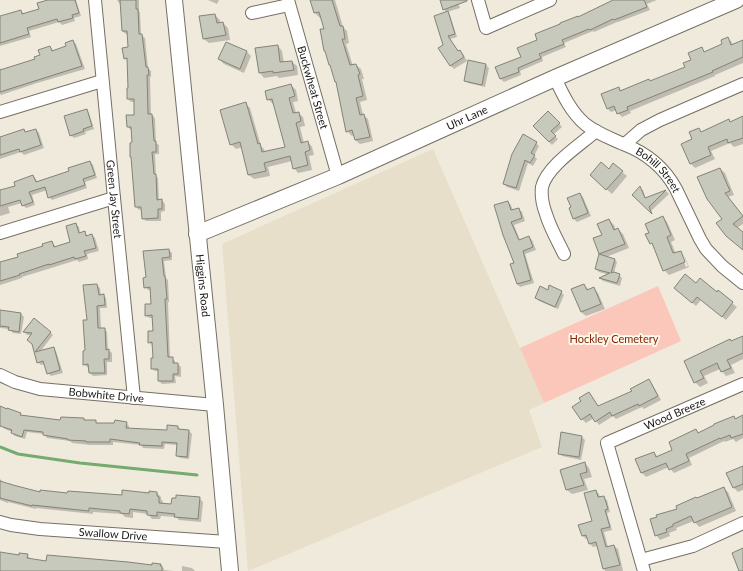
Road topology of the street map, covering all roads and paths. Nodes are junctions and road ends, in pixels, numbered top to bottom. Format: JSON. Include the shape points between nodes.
{"nodes":[{"id":1,"x":95,"y":0,"type":"edge"},
{"id":2,"x":174,"y":0,"type":"edge"},
{"id":3,"x":478,"y":0,"type":"edge"},
{"id":4,"x":550,"y":0,"type":"edge"},
{"id":5,"x":736,"y":0,"type":"edge"},
{"id":6,"x":288,"y":3,"type":"edge"},
{"id":7,"x":252,"y":13,"type":"dead end"},
{"id":8,"x":555,"y":78,"type":"junction"},
{"id":9,"x":102,"y":80,"type":"junction"},
{"id":10,"x":743,"y":84,"type":"edge"},
{"id":11,"x":0,"y":112,"type":"edge"},
{"id":12,"x":596,"y":131,"type":"junction"},
{"id":13,"x":625,"y":144,"type":"junction"},
{"id":14,"x":338,"y":176,"type":"junction"},
{"id":15,"x":114,"y":198,"type":"junction"},
{"id":16,"x":0,"y":233,"type":"edge"},
{"id":17,"x":197,"y":234,"type":"junction"},
{"id":18,"x":564,"y":254,"type":"dead end"},
{"id":19,"x":743,"y":283,"type":"edge"},
{"id":20,"x":0,"y":375,"type":"edge"},
{"id":21,"x":743,"y":384,"type":"edge"},
{"id":22,"x":134,"y":398,"type":"junction"},
{"id":23,"x":215,"y":405,"type":"junction"},
{"id":24,"x":0,"y":522,"type":"edge"},
{"id":25,"x":743,"y":523,"type":"edge"},
{"id":26,"x":227,"y":542,"type":"junction"},
{"id":27,"x":642,"y":565,"type":"edge"},
{"id":28,"x":230,"y":571,"type":"edge"}],
"edges":[{"from":1,"to":9,"type":"street","name":"Green Jay Street"},
{"from":2,"to":17,"type":"street","name":"Higgins Road"},
{"from":3,"to":4,"type":"street","via":[[486,28]]},
{"from":5,"to":8,"type":"street","name":"Uhr Lane"},
{"from":6,"to":7,"type":"street"},
{"from":6,"to":14,"type":"street","name":"Buckwheat Street"},
{"from":8,"to":12,"type":"street","name":"Bohill Street","via":[[572,110]]},
{"from":8,"to":14,"type":"street","name":"Uhr Lane"},
{"from":9,"to":11,"type":"street"},
{"from":9,"to":15,"type":"street","name":"Green Jay Street"},
{"from":10,"to":13,"type":"street","via":[[660,120],[641,130]]},
{"from":12,"to":13,"type":"street","name":"Bohill Street"},
{"from":12,"to":18,"type":"street","via":[[553,167],[542,187],[546,214]]},
{"from":13,"to":19,"type":"street","name":"Bohill Street","via":[[646,155],[672,181],[706,249]]},
{"from":14,"to":17,"type":"street","name":"Uhr Lane"},
{"from":15,"to":16,"type":"street"},
{"from":15,"to":22,"type":"street","name":"Green Jay Street"},
{"from":17,"to":23,"type":"street","name":"Higgins Road"},
{"from":20,"to":22,"type":"street","name":"Bobwhite Drive","via":[[40,389]]},
{"from":21,"to":27,"type":"street","name":"Wood Breeze","via":[[607,443]]},
{"from":22,"to":23,"type":"street","name":"Bobwhite Drive"},
{"from":23,"to":26,"type":"street","name":"Higgins Road"},
{"from":24,"to":26,"type":"street","name":"Swallow Drive","via":[[40,529]]},
{"from":25,"to":27,"type":"street","via":[[693,546]]},
{"from":26,"to":28,"type":"street","name":"Higgins Road"}]}
